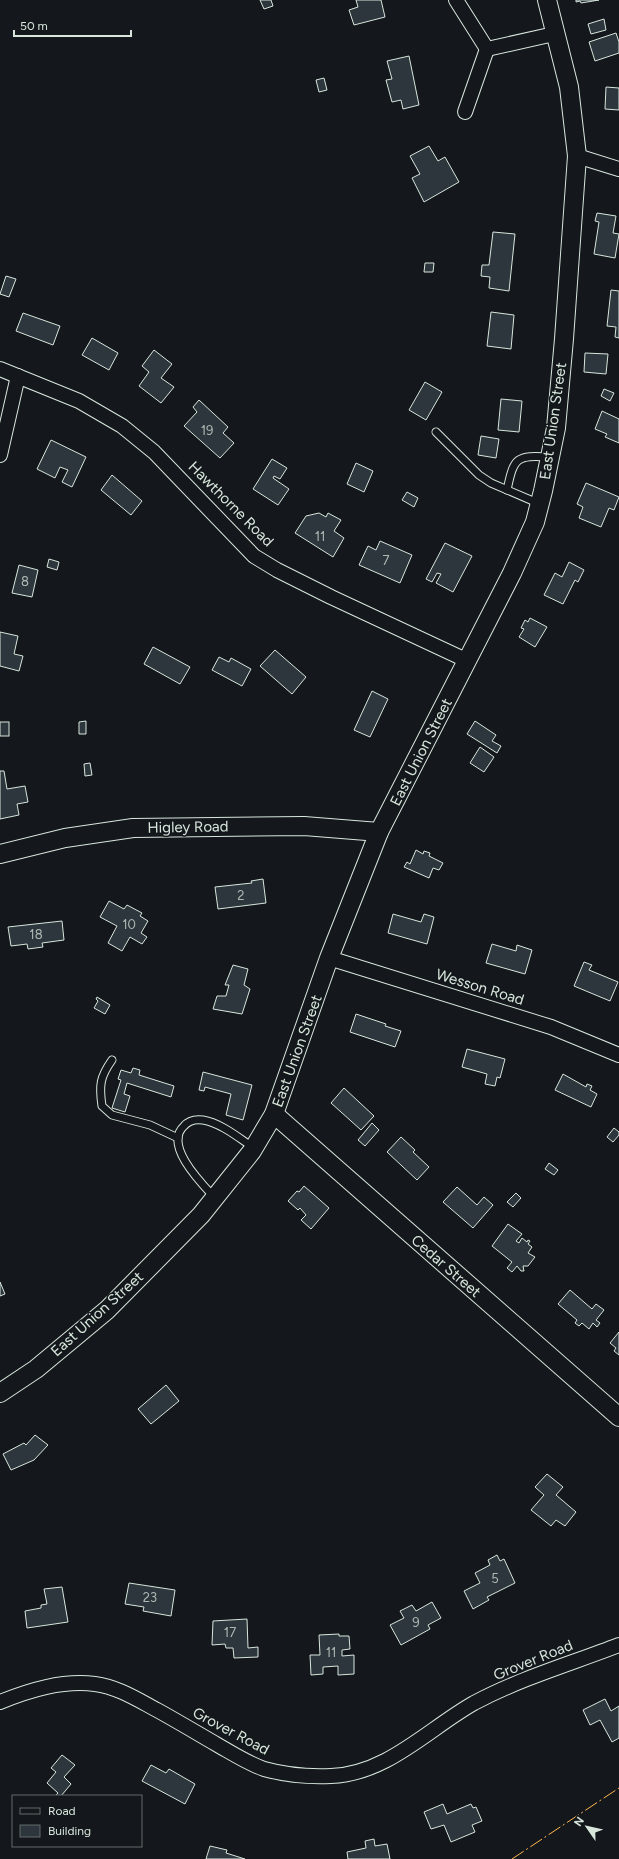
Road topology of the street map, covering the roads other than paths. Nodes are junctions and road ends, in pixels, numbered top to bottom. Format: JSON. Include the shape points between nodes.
{"nodes":[{"id":1,"x":456,"y":0,"type":"edge"},
{"id":2,"x":547,"y":0,"type":"edge"},
{"id":3,"x":554,"y":34,"type":"junction"},
{"id":4,"x":487,"y":49,"type":"junction"},
{"id":5,"x":464,"y":112,"type":"dead end"},
{"id":6,"x":577,"y":156,"type":"junction"},
{"id":7,"x":619,"y":169,"type":"edge"},
{"id":8,"x":0,"y":369,"type":"edge"},
{"id":9,"x":18,"y":376,"type":"junction"},
{"id":10,"x":436,"y":432,"type":"dead end"},
{"id":11,"x":0,"y":455,"type":"edge"},
{"id":12,"x":550,"y":457,"type":"junction"},
{"id":13,"x":507,"y":490,"type":"junction"},
{"id":14,"x":540,"y":504,"type":"junction"},
{"id":15,"x":468,"y":661,"type":"junction"},
{"id":16,"x":379,"y":832,"type":"junction"},
{"id":17,"x":0,"y":854,"type":"edge"},
{"id":18,"x":329,"y":958,"type":"junction"},
{"id":19,"x":619,"y":1055,"type":"edge"},
{"id":20,"x":112,"y":1060,"type":"dead end"},
{"id":21,"x":274,"y":1114,"type":"junction"},
{"id":22,"x":178,"y":1138,"type":"junction"},
{"id":23,"x":254,"y":1148,"type":"junction"},
{"id":24,"x":215,"y":1198,"type":"junction"},
{"id":25,"x":0,"y":1393,"type":"edge"},
{"id":26,"x":619,"y":1417,"type":"edge"},
{"id":27,"x":619,"y":1646,"type":"edge"},
{"id":28,"x":0,"y":1702,"type":"edge"}],
"edges":[{"from":1,"to":4,"type":"street"},
{"from":2,"to":3,"type":"street","name":"East Union Street"},
{"from":3,"to":4,"type":"street"},
{"from":3,"to":6,"type":"street","name":"East Union Street","via":[[569,87]]},
{"from":4,"to":5,"type":"street"},
{"from":6,"to":7,"type":"street"},
{"from":6,"to":12,"type":"street","name":"East Union Street","via":[[564,339],[556,428]]},
{"from":8,"to":9,"type":"street","name":"Hawthorne Road"},
{"from":9,"to":11,"type":"street"},
{"from":9,"to":15,"type":"street","name":"Hawthorne Road","via":[[79,401],[122,426],[154,452],[254,556],[324,594]]},
{"from":10,"to":13,"type":"lane","via":[[480,475]]},
{"from":12,"to":13,"type":"lane","via":[[521,458],[513,466]]},
{"from":12,"to":14,"type":"street","name":"East Union Street"},
{"from":13,"to":14,"type":"lane"},
{"from":14,"to":15,"type":"street","name":"East Union Street","via":[[535,522],[512,573]]},
{"from":15,"to":16,"type":"street","name":"East Union Street"},
{"from":16,"to":17,"type":"street","name":"Higley Road","via":[[304,826],[133,828],[65,838]]},
{"from":16,"to":18,"type":"street","name":"East Union Street"},
{"from":18,"to":19,"type":"street","name":"Wesson Road","via":[[551,1027]]},
{"from":18,"to":21,"type":"street","name":"East Union Street"},
{"from":20,"to":22,"type":"lane","via":[[103,1072],[100,1088],[102,1106],[112,1115],[150,1125]]},
{"from":21,"to":23,"type":"street","name":"East Union Street"},
{"from":21,"to":26,"type":"street","name":"Cedar Street"},
{"from":22,"to":23,"type":"lane","via":[[183,1126],[195,1119],[205,1120]]},
{"from":22,"to":24,"type":"lane","via":[[179,1149],[186,1162]]},
{"from":23,"to":24,"type":"street","name":"East Union Street"},
{"from":24,"to":25,"type":"street","name":"East Union Street","via":[[107,1310],[36,1369]]},
{"from":27,"to":28,"type":"street","name":"Grover Road","via":[[548,1670],[501,1690],[474,1704],[398,1754],[361,1771],[333,1776],[287,1774],[262,1768],[131,1696],[97,1684],[70,1683],[30,1690]]}]}
